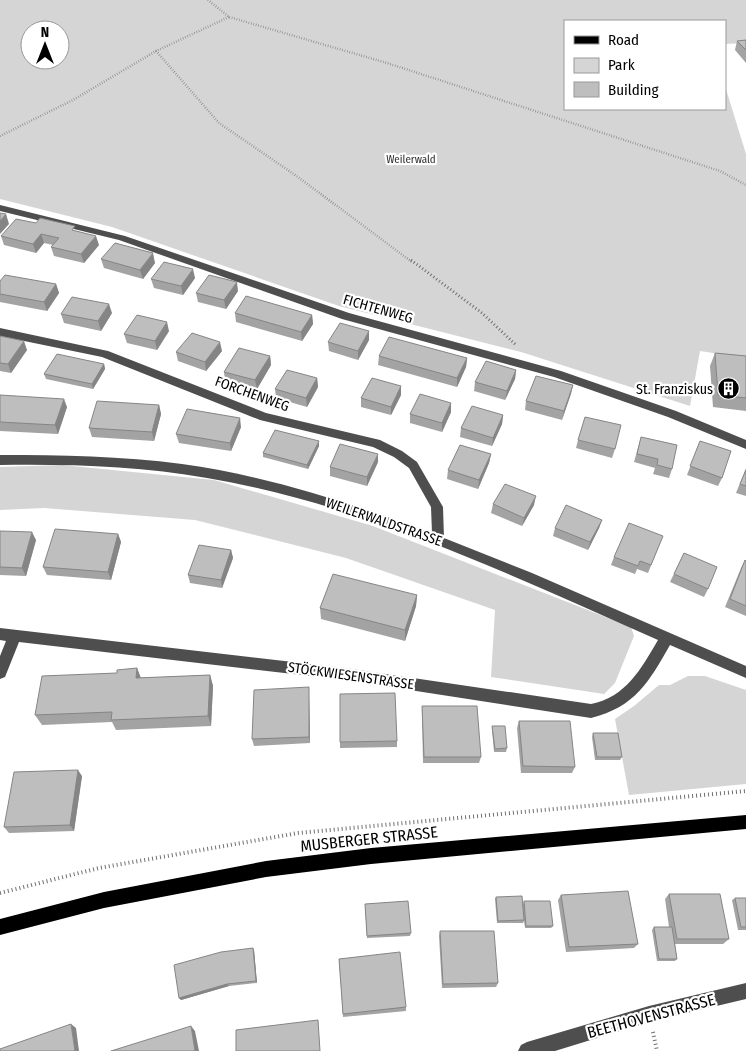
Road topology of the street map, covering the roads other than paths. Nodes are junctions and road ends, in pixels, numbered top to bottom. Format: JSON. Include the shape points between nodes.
{"nodes":[{"id":1,"x":0,"y":208,"type":"edge"},
{"id":2,"x":0,"y":332,"type":"edge"},
{"id":3,"x":746,"y":446,"type":"edge"},
{"id":4,"x":0,"y":460,"type":"edge"},
{"id":5,"x":438,"y":540,"type":"junction"},
{"id":6,"x":0,"y":634,"type":"edge"},
{"id":7,"x":15,"y":635,"type":"junction"},
{"id":8,"x":667,"y":638,"type":"junction"},
{"id":9,"x":746,"y":672,"type":"edge"},
{"id":10,"x":0,"y":674,"type":"edge"},
{"id":11,"x":746,"y":822,"type":"edge"},
{"id":12,"x":0,"y":926,"type":"edge"},
{"id":13,"x":746,"y":991,"type":"edge"},
{"id":14,"x":527,"y":1051,"type":"edge"}],
"edges":[{"from":1,"to":3,"type":"street","name":"FICHTENWEG","via":[[122,238],[346,316],[522,364],[632,399]]},
{"from":2,"to":5,"type":"street","name":"FORCHENWEG","via":[[104,354],[264,417],[386,448],[413,466],[437,507]]},
{"from":4,"to":5,"type":"street","name":"WEILERWALDSTRASSE","via":[[116,462],[206,472],[301,494]]},
{"from":5,"to":8,"type":"street","name":"WEILERWALDSTRASSE"},
{"from":6,"to":7,"type":"street","name":"STÖCKWIESENSTRASSE"},
{"from":7,"to":8,"type":"street","name":"STÖCKWIESENSTRASSE","via":[[345,674],[591,711],[605,709],[625,698]]},
{"from":7,"to":10,"type":"street"},
{"from":8,"to":9,"type":"street","name":"WEILERWALDSTRASSE"},
{"from":11,"to":12,"type":"main road","name":"MUSBERGER STRASSE","via":[[275,867],[114,898]]},
{"from":13,"to":14,"type":"street","name":"BEETHOVENSTRASSE","via":[[649,1014]]}]}
